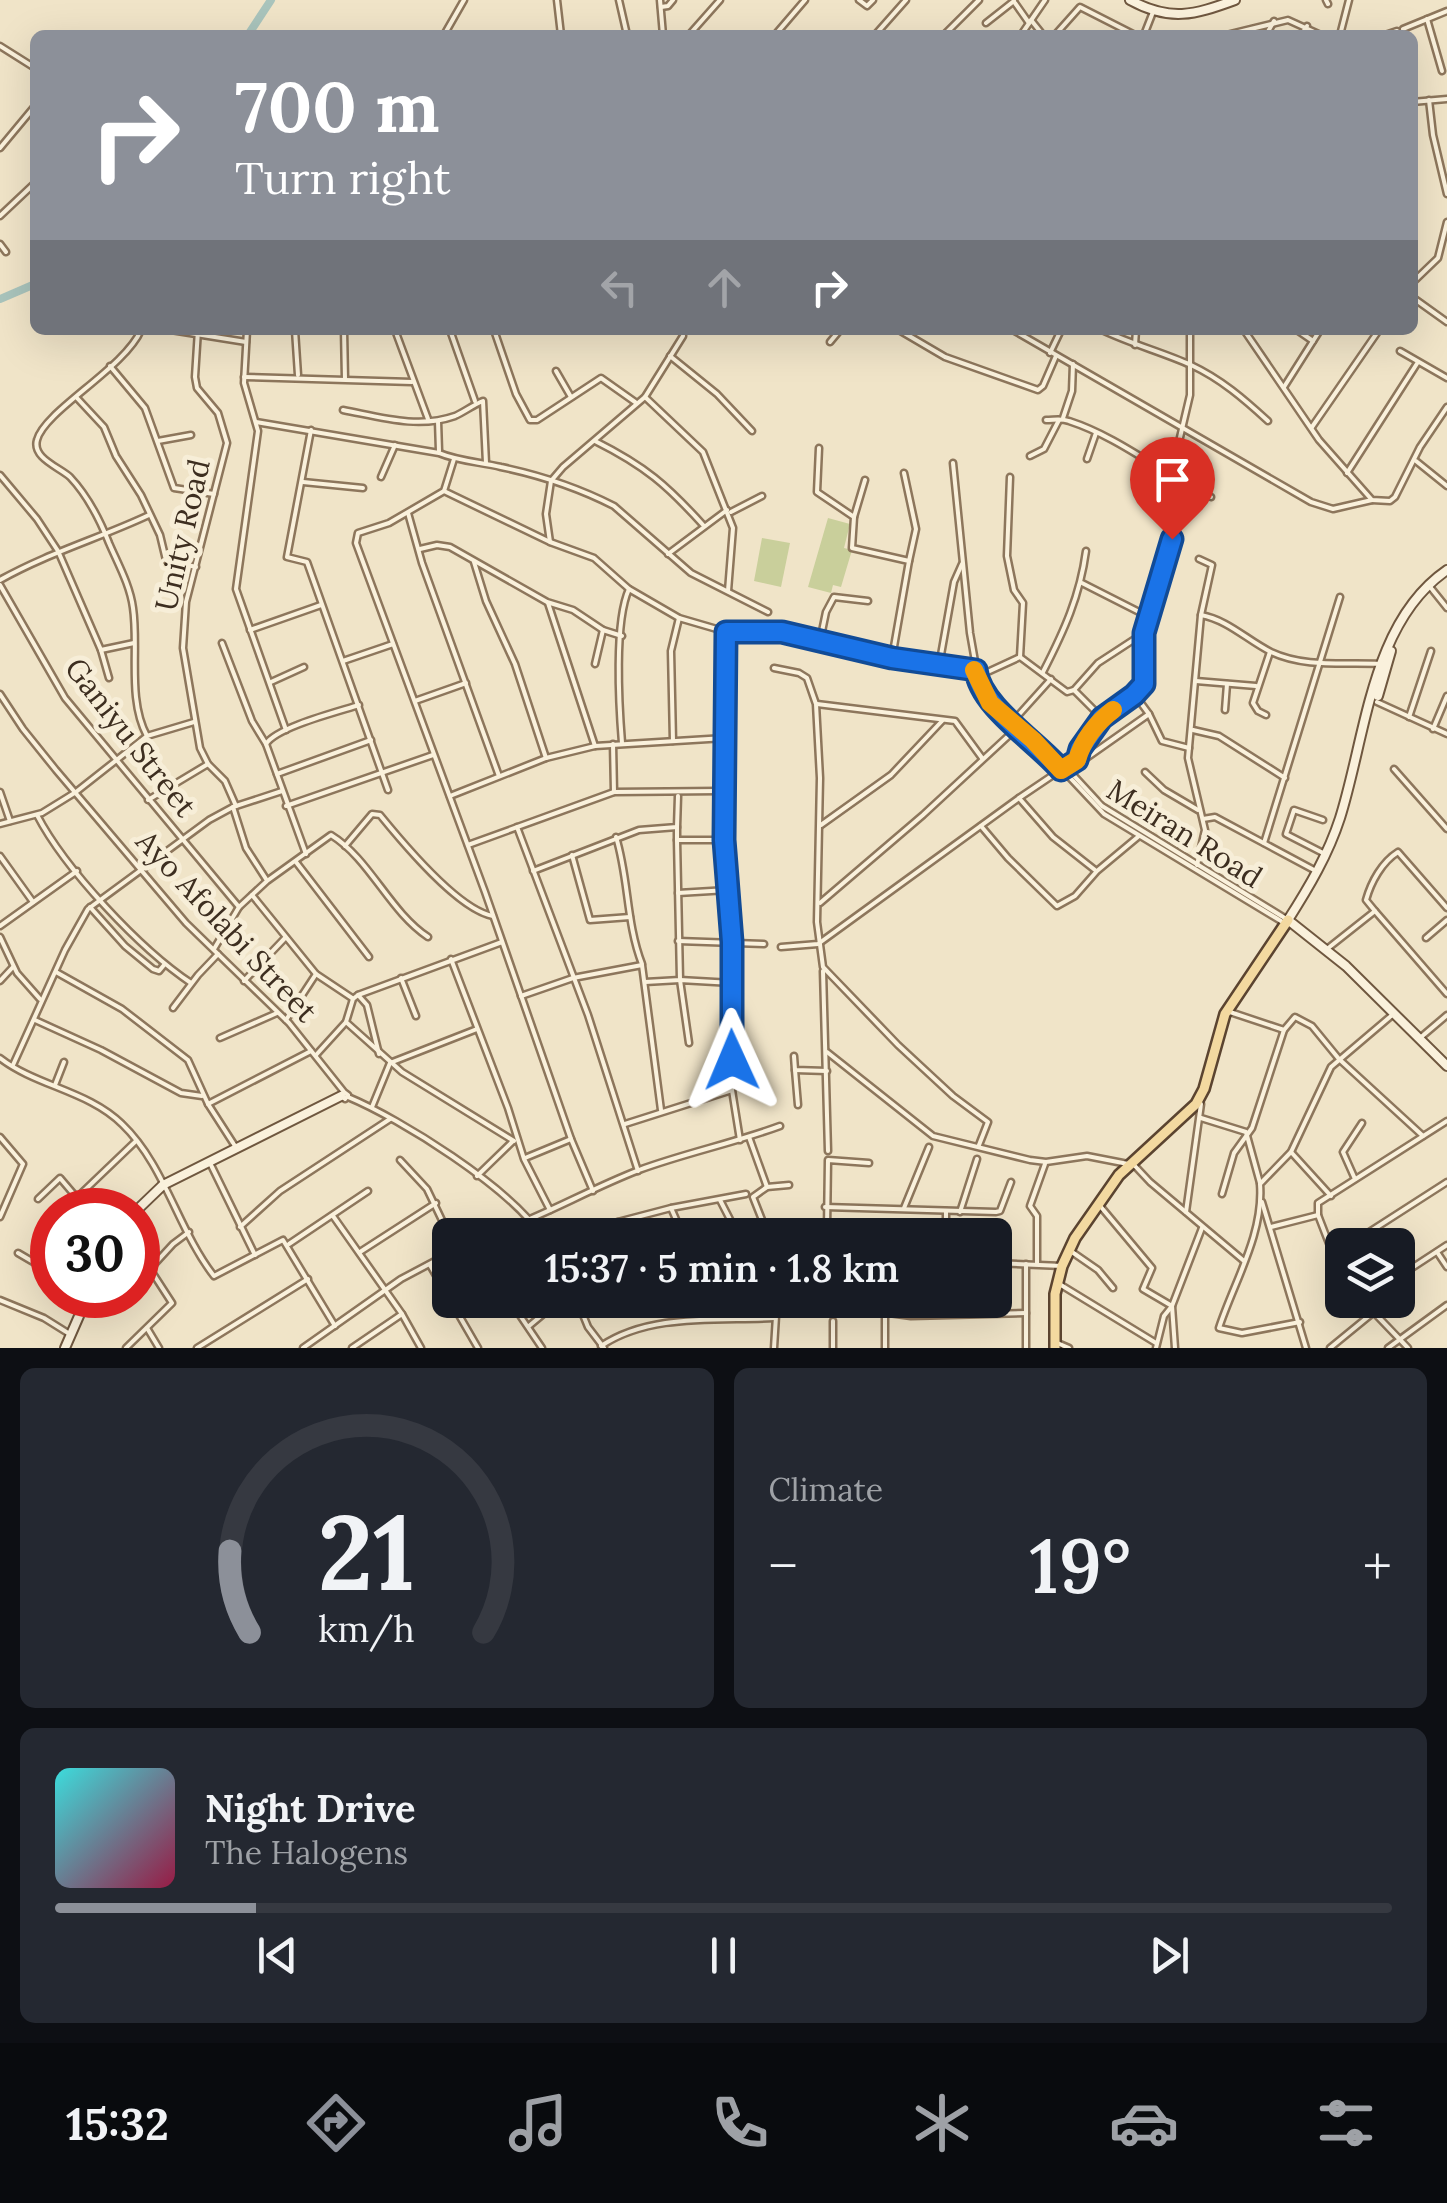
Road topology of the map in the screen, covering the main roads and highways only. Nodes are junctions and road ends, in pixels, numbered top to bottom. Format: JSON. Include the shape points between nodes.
{"nodes":[{"id":1,"x":1130,"y":0,"type":"edge"},
{"id":2,"x":1235,"y":0,"type":"edge"},
{"id":3,"x":1438,"y":579,"type":"edge"},
{"id":4,"x":1376,"y":696,"type":"junction"},
{"id":5,"x":1289,"y":923,"type":"junction"},
{"id":6,"x":1311,"y":938,"type":"junction"},
{"id":7,"x":1447,"y":1068,"type":"edge"},
{"id":8,"x":344,"y":1095,"type":"road end"},
{"id":9,"x":1131,"y":1165,"type":"junction"},
{"id":10,"x":160,"y":1188,"type":"edge"},
{"id":11,"x":77,"y":1318,"type":"edge"},
{"id":12,"x":1060,"y":1346,"type":"edge"},
{"id":13,"x":64,"y":1348,"type":"edge"}],
"edges":[{"from":1,"to":2,"type":"main road","via":[[1157,13],[1182,15]]},
{"from":3,"to":4,"type":"main road","via":[[1403,624]]},
{"from":3,"to":4,"type":"main road","via":[[1398,622]]},
{"from":4,"to":5,"type":"main road","via":[[1326,855]]},
{"from":4,"to":5,"type":"main road","via":[[1336,844]]},
{"from":5,"to":6,"type":"main road","name":"Meiran Road"},
{"from":5,"to":9,"type":"main road","via":[[1226,1014],[1196,1104]]},
{"from":5,"to":9,"type":"main road","via":[[1230,1012],[1201,1104]]},
{"from":6,"to":7,"type":"main road","name":"Meiran Road"},
{"from":6,"to":7,"type":"main road","name":"Meiran Road"},
{"from":8,"to":10,"type":"main road"},
{"from":9,"to":12,"type":"main road","via":[[1072,1252],[1060,1285]]},
{"from":9,"to":12,"type":"main road","via":[[1093,1210],[1062,1266],[1055,1294]]},
{"from":11,"to":13,"type":"main road"}]}
